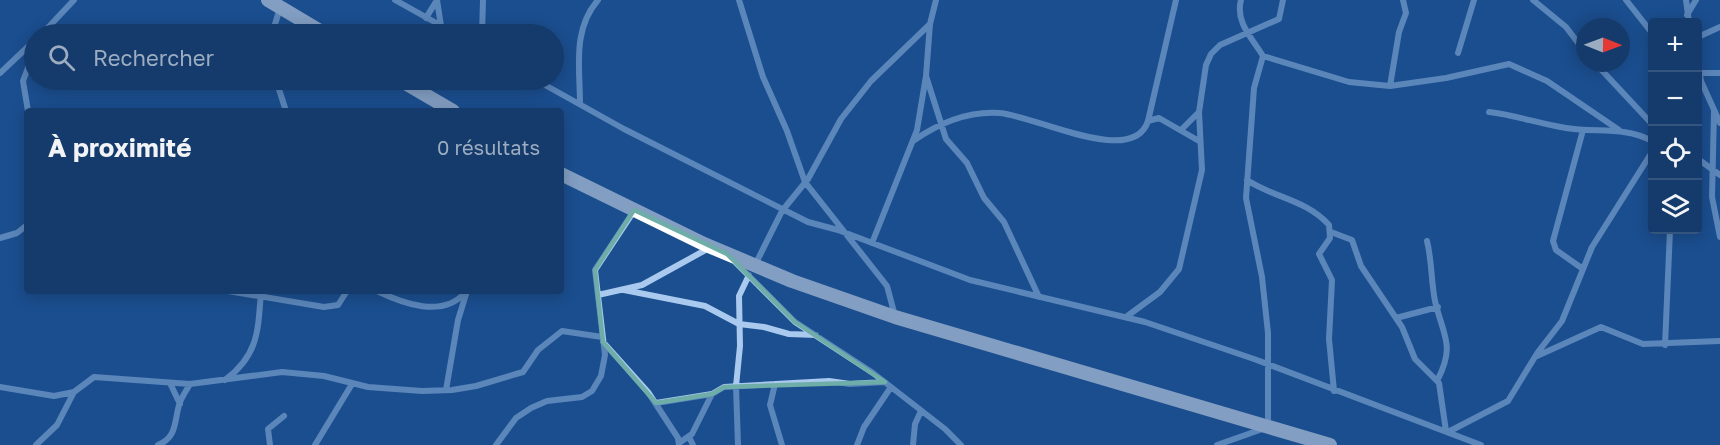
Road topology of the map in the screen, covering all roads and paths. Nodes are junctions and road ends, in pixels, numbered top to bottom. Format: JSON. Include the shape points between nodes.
{"nodes":[{"id":1,"x":74,"y":0,"type":"edge"},
{"id":2,"x":268,"y":0,"type":"edge"},
{"id":3,"x":395,"y":0,"type":"edge"},
{"id":4,"x":437,"y":0,"type":"edge"},
{"id":5,"x":483,"y":0,"type":"edge"},
{"id":6,"x":598,"y":0,"type":"edge"},
{"id":7,"x":739,"y":0,"type":"edge"},
{"id":8,"x":936,"y":0,"type":"edge"},
{"id":9,"x":1176,"y":0,"type":"edge"},
{"id":10,"x":1241,"y":0,"type":"edge"},
{"id":11,"x":1283,"y":0,"type":"edge"},
{"id":12,"x":1402,"y":0,"type":"edge"},
{"id":13,"x":1474,"y":0,"type":"edge"},
{"id":14,"x":1533,"y":0,"type":"edge"},
{"id":15,"x":1626,"y":0,"type":"edge"},
{"id":16,"x":1686,"y":0,"type":"edge"},
{"id":17,"x":1696,"y":0,"type":"edge"},
{"id":18,"x":280,"y":8,"type":"junction"},
{"id":19,"x":1687,"y":15,"type":"junction"},
{"id":20,"x":426,"y":18,"type":"junction"},
{"id":21,"x":1688,"y":18,"type":"edge"},
{"id":22,"x":51,"y":24,"type":"edge"},
{"id":23,"x":275,"y":24,"type":"edge"},
{"id":24,"x":308,"y":24,"type":"edge"},
{"id":25,"x":437,"y":24,"type":"edge"},
{"id":26,"x":441,"y":24,"type":"edge"},
{"id":27,"x":482,"y":24,"type":"edge"},
{"id":28,"x":930,"y":24,"type":"junction"},
{"id":29,"x":1648,"y":27,"type":"edge"},
{"id":30,"x":1720,"y":27,"type":"edge"},
{"id":31,"x":1247,"y":32,"type":"junction"},
{"id":32,"x":1702,"y":35,"type":"edge"},
{"id":33,"x":1576,"y":40,"type":"edge"},
{"id":34,"x":24,"y":50,"type":"edge"},
{"id":35,"x":1458,"y":53,"type":"dead end"},
{"id":36,"x":1263,"y":56,"type":"junction"},
{"id":37,"x":1604,"y":72,"type":"edge"},
{"id":38,"x":0,"y":73,"type":"edge"},
{"id":39,"x":1720,"y":73,"type":"edge"},
{"id":40,"x":1702,"y":74,"type":"edge"},
{"id":41,"x":926,"y":76,"type":"junction"},
{"id":42,"x":1702,"y":82,"type":"edge"},
{"id":43,"x":1390,"y":86,"type":"junction"},
{"id":44,"x":24,"y":90,"type":"edge"},
{"id":45,"x":279,"y":90,"type":"edge"},
{"id":46,"x":417,"y":90,"type":"edge"},
{"id":47,"x":554,"y":90,"type":"edge"},
{"id":48,"x":580,"y":104,"type":"junction"},
{"id":49,"x":28,"y":108,"type":"edge"},
{"id":50,"x":285,"y":108,"type":"edge"},
{"id":51,"x":448,"y":108,"type":"edge"},
{"id":52,"x":1199,"y":112,"type":"junction"},
{"id":53,"x":1489,"y":112,"type":"dead end"},
{"id":54,"x":1714,"y":112,"type":"junction"},
{"id":55,"x":1648,"y":119,"type":"edge"},
{"id":56,"x":1148,"y":121,"type":"junction"},
{"id":57,"x":1720,"y":123,"type":"edge"},
{"id":58,"x":940,"y":126,"type":"junction"},
{"id":59,"x":1181,"y":130,"type":"junction"},
{"id":60,"x":1584,"y":130,"type":"junction"},
{"id":61,"x":1619,"y":130,"type":"junction"},
{"id":62,"x":1648,"y":139,"type":"edge"},
{"id":63,"x":913,"y":141,"type":"junction"},
{"id":64,"x":1199,"y":141,"type":"junction"},
{"id":65,"x":1648,"y":160,"type":"edge"},
{"id":66,"x":1702,"y":162,"type":"edge"},
{"id":67,"x":1712,"y":170,"type":"junction"},
{"id":68,"x":564,"y":175,"type":"edge"},
{"id":69,"x":1720,"y":175,"type":"edge"},
{"id":70,"x":1247,"y":180,"type":"junction"},
{"id":71,"x":805,"y":182,"type":"junction"},
{"id":72,"x":634,"y":210,"type":"junction"},
{"id":73,"x":782,"y":211,"type":"junction"},
{"id":74,"x":24,"y":227,"type":"edge"},
{"id":75,"x":1330,"y":232,"type":"junction"},
{"id":76,"x":847,"y":233,"type":"junction"},
{"id":77,"x":1670,"y":234,"type":"edge"},
{"id":78,"x":0,"y":236,"type":"edge"},
{"id":79,"x":1720,"y":237,"type":"edge"},
{"id":80,"x":1427,"y":241,"type":"dead end"},
{"id":81,"x":872,"y":243,"type":"junction"},
{"id":82,"x":711,"y":247,"type":"junction"},
{"id":83,"x":1583,"y":269,"type":"junction"},
{"id":84,"x":752,"y":271,"type":"junction"},
{"id":85,"x":624,"y":290,"type":"junction"},
{"id":86,"x":261,"y":294,"type":"edge"},
{"id":87,"x":345,"y":294,"type":"edge"},
{"id":88,"x":385,"y":294,"type":"edge"},
{"id":89,"x":464,"y":294,"type":"edge"},
{"id":90,"x":466,"y":294,"type":"edge"},
{"id":91,"x":598,"y":295,"type":"junction"},
{"id":92,"x":1039,"y":297,"type":"junction"},
{"id":93,"x":1438,"y":307,"type":"junction"},
{"id":94,"x":896,"y":317,"type":"junction"},
{"id":95,"x":1126,"y":317,"type":"junction"},
{"id":96,"x":1396,"y":318,"type":"junction"},
{"id":97,"x":739,"y":324,"type":"junction"},
{"id":98,"x":816,"y":335,"type":"junction"},
{"id":99,"x":602,"y":339,"type":"junction"},
{"id":100,"x":1720,"y":341,"type":"edge"},
{"id":101,"x":1665,"y":345,"type":"junction"},
{"id":102,"x":1535,"y":356,"type":"junction"},
{"id":103,"x":1270,"y":366,"type":"junction"},
{"id":104,"x":225,"y":381,"type":"junction"},
{"id":105,"x":1437,"y":381,"type":"junction"},
{"id":106,"x":885,"y":382,"type":"junction"},
{"id":107,"x":170,"y":383,"type":"junction"},
{"id":108,"x":190,"y":384,"type":"junction"},
{"id":109,"x":352,"y":384,"type":"junction"},
{"id":110,"x":775,"y":384,"type":"junction"},
{"id":111,"x":736,"y":386,"type":"junction"},
{"id":112,"x":0,"y":387,"type":"edge"},
{"id":113,"x":891,"y":387,"type":"junction"},
{"id":114,"x":446,"y":390,"type":"junction"},
{"id":115,"x":1334,"y":391,"type":"junction"},
{"id":116,"x":74,"y":392,"type":"junction"},
{"id":117,"x":712,"y":394,"type":"junction"},
{"id":118,"x":656,"y":403,"type":"junction"},
{"id":119,"x":180,"y":404,"type":"junction"},
{"id":120,"x":921,"y":411,"type":"junction"},
{"id":121,"x":284,"y":416,"type":"dead end"},
{"id":122,"x":1268,"y":427,"type":"junction"},
{"id":123,"x":1447,"y":431,"type":"junction"},
{"id":124,"x":689,"y":437,"type":"junction"},
{"id":125,"x":679,"y":444,"type":"edge"},
{"id":126,"x":36,"y":445,"type":"edge"},
{"id":127,"x":158,"y":445,"type":"edge"},
{"id":128,"x":270,"y":445,"type":"edge"},
{"id":129,"x":315,"y":445,"type":"edge"},
{"id":130,"x":496,"y":445,"type":"edge"},
{"id":131,"x":693,"y":445,"type":"edge"},
{"id":132,"x":738,"y":445,"type":"edge"},
{"id":133,"x":782,"y":445,"type":"edge"},
{"id":134,"x":856,"y":445,"type":"edge"},
{"id":135,"x":913,"y":445,"type":"edge"},
{"id":136,"x":961,"y":445,"type":"edge"},
{"id":137,"x":1217,"y":445,"type":"edge"},
{"id":138,"x":1330,"y":445,"type":"edge"},
{"id":139,"x":1480,"y":445,"type":"edge"}],
"edges":[{"from":1,"to":22,"type":"street"},
{"from":2,"to":18,"type":"highway"},
{"from":3,"to":20,"type":"street"},
{"from":4,"to":20,"type":"street"},
{"from":4,"to":26,"type":"street"},
{"from":5,"to":27,"type":"street"},
{"from":6,"to":48,"type":"street","via":[[579,47]]},
{"from":7,"to":71,"type":"street","via":[[763,77]]},
{"from":8,"to":28,"type":"street"},
{"from":9,"to":56,"type":"street"},
{"from":10,"to":31,"type":"street","via":[[1239,13]]},
{"from":11,"to":31,"type":"street","via":[[1279,19]]},
{"from":12,"to":43,"type":"street","via":[[1406,13]]},
{"from":13,"to":35,"type":"street"},
{"from":14,"to":33,"type":"street"},
{"from":15,"to":29,"type":"street"},
{"from":16,"to":19,"type":"street"},
{"from":17,"to":19,"type":"street"},
{"from":18,"to":23,"type":"street"},
{"from":18,"to":24,"type":"highway"},
{"from":19,"to":21,"type":"street"},
{"from":20,"to":25,"type":"street"},
{"from":28,"to":41,"type":"street"},
{"from":28,"to":71,"type":"street","via":[[871,81],[840,119]]},
{"from":30,"to":32,"type":"street"},
{"from":31,"to":36,"type":"street"},
{"from":31,"to":52,"type":"street","via":[[1211,54]]},
{"from":34,"to":38,"type":"street"},
{"from":36,"to":43,"type":"street","via":[[1349,82]]},
{"from":36,"to":70,"type":"street","via":[[1254,88]]},
{"from":37,"to":55,"type":"street"},
{"from":39,"to":40,"type":"street"},
{"from":41,"to":58,"type":"street"},
{"from":41,"to":63,"type":"street"},
{"from":42,"to":54,"type":"street"},
{"from":43,"to":61,"type":"street","via":[[1509,64],[1547,81]]},
{"from":44,"to":49,"type":"street"},
{"from":45,"to":50,"type":"street"},
{"from":46,"to":51,"type":"highway"},
{"from":47,"to":48,"type":"street"},
{"from":48,"to":73,"type":"street"},
{"from":52,"to":59,"type":"street"},
{"from":52,"to":64,"type":"street"},
{"from":53,"to":60,"type":"street"},
{"from":54,"to":57,"type":"street"},
{"from":54,"to":67,"type":"street"},
{"from":56,"to":58,"type":"street","via":[[1135,139],[1116,141],[1103,141],[1002,113],[964,115]]},
{"from":56,"to":59,"type":"street","via":[[1159,118]]},
{"from":58,"to":63,"type":"street"},
{"from":58,"to":92,"type":"street","via":[[967,163],[984,198],[1004,222]]},
{"from":59,"to":64,"type":"street"},
{"from":60,"to":61,"type":"street"},
{"from":60,"to":83,"type":"street","via":[[1553,241],[1556,250]]},
{"from":61,"to":62,"type":"street"},
{"from":63,"to":81,"type":"street"},
{"from":64,"to":95,"type":"street","via":[[1202,170],[1179,269],[1160,292]]},
{"from":65,"to":83,"type":"street","via":[[1592,247]]},
{"from":66,"to":67,"type":"street"},
{"from":67,"to":69,"type":"street"},
{"from":67,"to":79,"type":"street","via":[[1712,197]]},
{"from":68,"to":72,"type":"highway"},
{"from":70,"to":75,"type":"street","via":[[1316,213],[1329,225]]},
{"from":70,"to":103,"type":"street","via":[[1246,198],[1263,277]]},
{"from":71,"to":73,"type":"street"},
{"from":71,"to":76,"type":"street"},
{"from":72,"to":82,"type":"highway"},
{"from":72,"to":91,"type":"street","via":[[595,270]]},
{"from":73,"to":76,"type":"street"},
{"from":73,"to":84,"type":"street"},
{"from":74,"to":78,"type":"street"},
{"from":75,"to":96,"type":"street","via":[[1352,240],[1364,272]]},
{"from":75,"to":115,"type":"street","via":[[1319,254],[1332,280],[1329,339]]},
{"from":76,"to":81,"type":"street"},
{"from":76,"to":94,"type":"street","via":[[887,286]]},
{"from":77,"to":101,"type":"street"},
{"from":80,"to":93,"type":"street"},
{"from":81,"to":92,"type":"street","via":[[970,280]]},
{"from":82,"to":84,"type":"highway"},
{"from":82,"to":85,"type":"street","via":[[642,285]]},
{"from":83,"to":102,"type":"street","via":[[1562,321]]},
{"from":84,"to":94,"type":"highway"},
{"from":84,"to":97,"type":"street","via":[[740,296]]},
{"from":84,"to":98,"type":"street","via":[[795,322]]},
{"from":85,"to":91,"type":"street"},
{"from":85,"to":97,"type":"street","via":[[695,303]]},
{"from":86,"to":87,"type":"street","via":[[333,307]]},
{"from":86,"to":104,"type":"street","via":[[253,349],[237,372]]},
{"from":88,"to":89,"type":"street","via":[[432,308],[456,303]]},
{"from":90,"to":114,"type":"street"},
{"from":91,"to":99,"type":"street"},
{"from":92,"to":95,"type":"street"},
{"from":93,"to":96,"type":"street"},
{"from":93,"to":105,"type":"street","via":[[1448,352]]},
{"from":94,"to":122,"type":"highway"},
{"from":95,"to":103,"type":"street"},
{"from":96,"to":105,"type":"street","via":[[1415,359]]},
{"from":97,"to":98,"type":"street"},
{"from":97,"to":111,"type":"street"},
{"from":98,"to":106,"type":"street"},
{"from":99,"to":114,"type":"street","via":[[562,331],[538,350],[523,372]]},
{"from":99,"to":118,"type":"street"},
{"from":99,"to":130,"type":"street","via":[[605,355],[601,376],[592,391],[582,397],[547,401],[531,408],[516,418]]},
{"from":100,"to":101,"type":"street"},
{"from":101,"to":102,"type":"street","via":[[1635,343],[1600,327]]},
{"from":102,"to":123,"type":"street","via":[[1508,401]]},
{"from":103,"to":115,"type":"street"},
{"from":103,"to":122,"type":"street"},
{"from":104,"to":108,"type":"street"},
{"from":104,"to":109,"type":"street","via":[[282,372],[324,376]]},
{"from":105,"to":123,"type":"street"},
{"from":106,"to":110,"type":"street"},
{"from":106,"to":113,"type":"street"},
{"from":107,"to":108,"type":"street"},
{"from":107,"to":116,"type":"street","via":[[94,377]]},
{"from":107,"to":119,"type":"street"},
{"from":108,"to":119,"type":"street"},
{"from":109,"to":114,"type":"street"},
{"from":109,"to":129,"type":"street"},
{"from":110,"to":111,"type":"street"},
{"from":110,"to":133,"type":"street","via":[[770,405]]},
{"from":111,"to":117,"type":"street"},
{"from":111,"to":132,"type":"street"},
{"from":112,"to":116,"type":"street","via":[[54,396]]},
{"from":113,"to":120,"type":"street"},
{"from":113,"to":134,"type":"street"},
{"from":115,"to":123,"type":"street"},
{"from":116,"to":126,"type":"street","via":[[57,425]]},
{"from":117,"to":118,"type":"street"},
{"from":117,"to":124,"type":"street","via":[[699,425]]},
{"from":118,"to":125,"type":"street"},
{"from":119,"to":127,"type":"street","via":[[175,429]]},
{"from":120,"to":135,"type":"street"},
{"from":120,"to":136,"type":"street"},
{"from":121,"to":128,"type":"street","via":[[268,429]]},
{"from":122,"to":137,"type":"street"},
{"from":122,"to":138,"type":"highway"},
{"from":123,"to":139,"type":"street"},
{"from":124,"to":125,"type":"street"},
{"from":124,"to":131,"type":"street"}]}
